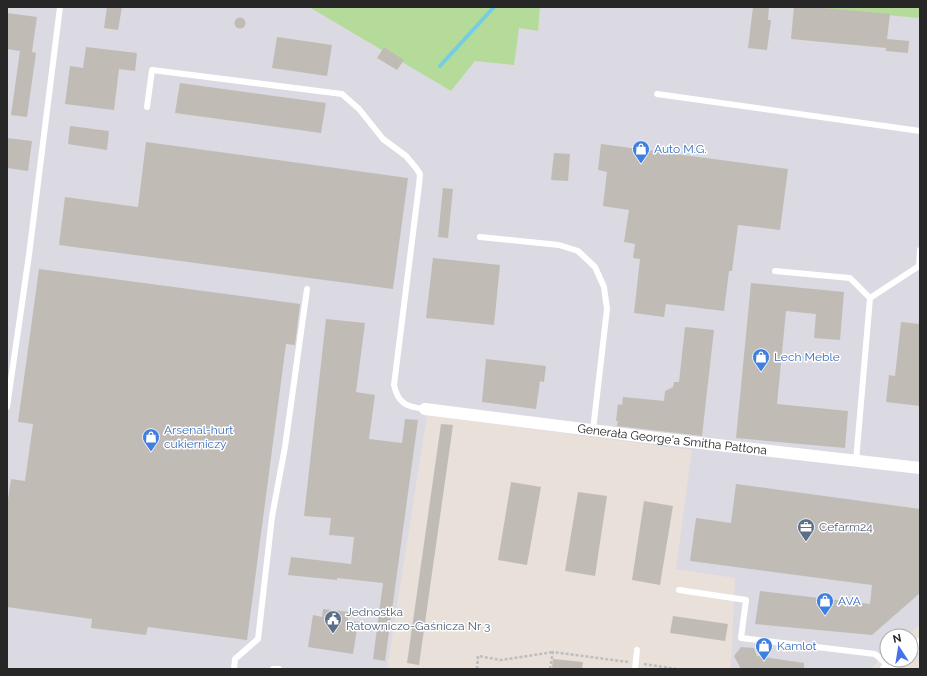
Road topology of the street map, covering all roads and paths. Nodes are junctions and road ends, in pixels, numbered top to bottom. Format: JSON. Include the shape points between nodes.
{"nodes":[{"id":1,"x":60,"y":7,"type":"edge"},
{"id":2,"x":657,"y":94,"type":"dead end"},
{"id":3,"x":147,"y":107,"type":"dead end"},
{"id":4,"x":920,"y":131,"type":"edge"},
{"id":5,"x":480,"y":237,"type":"dead end"},
{"id":6,"x":920,"y":250,"type":"edge"},
{"id":7,"x":775,"y":271,"type":"dead end"},
{"id":8,"x":307,"y":289,"type":"dead end"},
{"id":9,"x":870,"y":298,"type":"junction"},
{"id":10,"x":7,"y":407,"type":"edge"},
{"id":11,"x":425,"y":409,"type":"joint"},
{"id":12,"x":593,"y":430,"type":"junction"},
{"id":13,"x":856,"y":461,"type":"junction"},
{"id":14,"x":920,"y":468,"type":"edge"},
{"id":15,"x":679,"y":590,"type":"dead end"},
{"id":16,"x":637,"y":650,"type":"dead end"},
{"id":17,"x":553,"y":652,"type":"junction"},
{"id":18,"x":879,"y":657,"type":"edge"},
{"id":19,"x":635,"y":666,"type":"edge"},
{"id":20,"x":234,"y":669,"type":"edge"},
{"id":21,"x":272,"y":669,"type":"edge"},
{"id":22,"x":279,"y":669,"type":"edge"},
{"id":23,"x":477,"y":669,"type":"edge"},
{"id":24,"x":550,"y":669,"type":"edge"},
{"id":25,"x":677,"y":669,"type":"edge"}],
"edges":[{"from":1,"to":10,"type":"lane"},
{"from":2,"to":4,"type":"lane"},
{"from":3,"to":11,"type":"lane","via":[[152,70],[342,94],[359,109],[383,140],[406,156],[420,174],[420,186],[394,385],[396,394],[402,402]]},
{"from":5,"to":12,"type":"lane","via":[[559,245],[578,251],[595,267],[604,287],[607,309]]},
{"from":6,"to":9,"type":"lane","via":[[918,266]]},
{"from":7,"to":9,"type":"lane","via":[[850,278]]},
{"from":8,"to":20,"type":"lane","via":[[285,447],[272,517],[258,639],[235,659]]},
{"from":9,"to":13,"type":"lane"},
{"from":11,"to":12,"type":"street","name":"Generała George'a Smitha Pattona"},
{"from":12,"to":13,"type":"street","name":"Generała George'a Smitha Pattona"},
{"from":13,"to":14,"type":"street","name":"Generała George'a Smitha Pattona"},
{"from":15,"to":18,"type":"lane","via":[[746,600],[741,638],[875,654]]},
{"from":16,"to":19,"type":"lane"},
{"from":17,"to":19,"type":"path"},
{"from":17,"to":23,"type":"path","via":[[501,660],[478,656]]},
{"from":17,"to":24,"type":"path"},
{"from":19,"to":25,"type":"path"},
{"from":21,"to":22,"type":"lane"}]}
